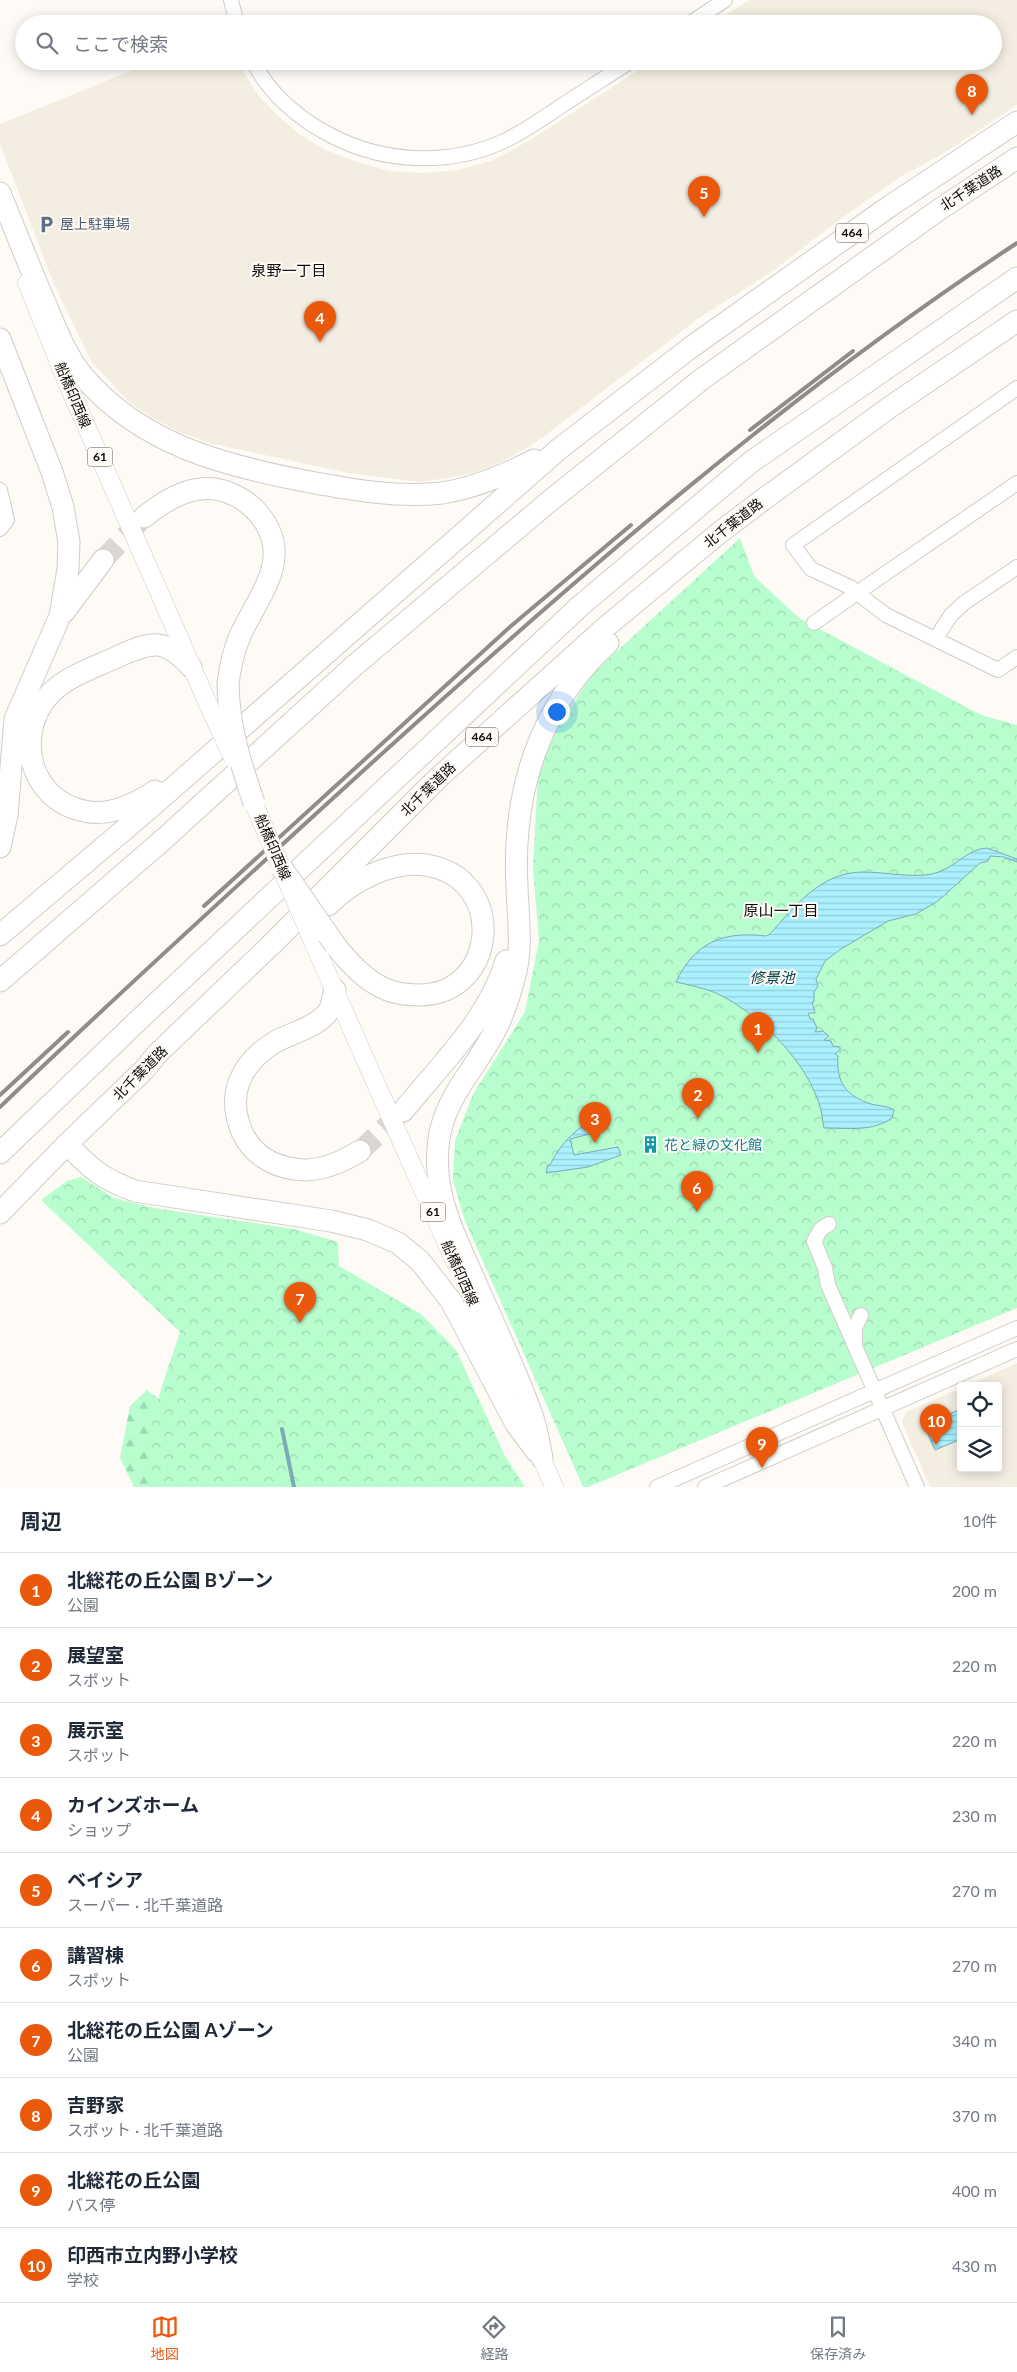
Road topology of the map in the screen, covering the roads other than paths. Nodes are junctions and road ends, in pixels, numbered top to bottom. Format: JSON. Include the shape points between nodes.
{"nodes":[{"id":1,"x":231,"y":0,"type":"edge"},
{"id":2,"x":725,"y":0,"type":"edge"},
{"id":3,"x":235,"y":15,"type":"edge"},
{"id":4,"x":702,"y":15,"type":"edge"},
{"id":5,"x":259,"y":70,"type":"edge"},
{"id":6,"x":616,"y":70,"type":"edge"},
{"id":7,"x":1017,"y":122,"type":"edge"},
{"id":8,"x":1017,"y":158,"type":"edge"},
{"id":9,"x":0,"y":193,"type":"edge"},
{"id":10,"x":0,"y":205,"type":"edge"},
{"id":11,"x":1017,"y":278,"type":"edge"},
{"id":12,"x":1017,"y":322,"type":"edge"},
{"id":13,"x":0,"y":339,"type":"edge"},
{"id":14,"x":1017,"y":388,"type":"edge"},
{"id":15,"x":558,"y":449,"type":"junction"},
{"id":16,"x":1017,"y":483,"type":"edge"},
{"id":17,"x":0,"y":490,"type":"edge"},
{"id":18,"x":768,"y":496,"type":"junction"},
{"id":19,"x":144,"y":517,"type":"tunnel mouth"},
{"id":20,"x":0,"y":528,"type":"edge"},
{"id":21,"x":103,"y":560,"type":"tunnel mouth"},
{"id":22,"x":1017,"y":567,"type":"edge"},
{"id":23,"x":857,"y":593,"type":"junction"},
{"id":24,"x":60,"y":616,"type":"junction"},
{"id":25,"x":814,"y":623,"type":"dead end"},
{"id":26,"x":936,"y":638,"type":"junction"},
{"id":27,"x":338,"y":642,"type":"junction"},
{"id":28,"x":1017,"y":657,"type":"edge"},
{"id":29,"x":192,"y":667,"type":"junction"},
{"id":30,"x":254,"y":803,"type":"junction"},
{"id":31,"x":0,"y":847,"type":"edge"},
{"id":32,"x":282,"y":868,"type":"junction"},
{"id":33,"x":517,"y":887,"type":"junction"},
{"id":34,"x":0,"y":935,"type":"edge"},
{"id":35,"x":0,"y":982,"type":"edge"},
{"id":36,"x":335,"y":990,"type":"junction"},
{"id":37,"x":144,"y":1070,"type":"junction"},
{"id":38,"x":403,"y":1112,"type":"tunnel mouth"},
{"id":39,"x":67,"y":1144,"type":"junction"},
{"id":40,"x":360,"y":1151,"type":"tunnel mouth"},
{"id":41,"x":0,"y":1154,"type":"edge"},
{"id":42,"x":0,"y":1213,"type":"edge"},
{"id":43,"x":829,"y":1224,"type":"dead end"},
{"id":44,"x":861,"y":1315,"type":"dead end"},
{"id":45,"x":1017,"y":1328,"type":"edge"},
{"id":46,"x":855,"y":1346,"type":"junction"},
{"id":47,"x":1017,"y":1349,"type":"edge"},
{"id":48,"x":875,"y":1390,"type":"junction"},
{"id":49,"x":883,"y":1408,"type":"junction"},
{"id":50,"x":542,"y":1458,"type":"junction"},
{"id":51,"x":554,"y":1487,"type":"edge"},
{"id":52,"x":658,"y":1487,"type":"edge"},
{"id":53,"x":705,"y":1487,"type":"edge"},
{"id":54,"x":918,"y":1487,"type":"edge"}],
"edges":[{"from":1,"to":3,"type":"street"},
{"from":2,"to":4,"type":"street"},
{"from":5,"to":6,"type":"street","via":[[292,109],[314,126],[344,142],[405,158],[468,154],[502,142]]},
{"from":7,"to":15,"type":"highway","number":"464","via":[[890,206],[690,348]]},
{"from":8,"to":35,"type":"highway","name":"北千葉道路","number":"464","via":[[702,379],[559,494],[355,665]]},
{"from":9,"to":15,"type":"highway","via":[[60,339],[82,374],[119,412],[182,449],[269,474],[342,488],[398,494],[441,493],[477,486]]},
{"from":10,"to":29,"type":"main road","name":"船橋印西線","number":"61","via":[[35,307]]},
{"from":11,"to":41,"type":"highway","name":"北千葉道路","number":"464","via":[[751,462],[580,606]]},
{"from":12,"to":18,"type":"highway","name":"北千葉道路","number":"464","via":[[890,407]]},
{"from":13,"to":24,"type":"highway","via":[[63,507],[69,542]]},
{"from":14,"to":23,"type":"street","via":[[793,545],[812,570]]},
{"from":15,"to":27,"type":"highway","number":"464"},
{"from":16,"to":23,"type":"street"},
{"from":17,"to":20,"type":"street","via":[[7,514],[7,520]]},
{"from":18,"to":33,"type":"highway","via":[[593,656],[563,695],[536,746],[525,786],[519,814]]},
{"from":18,"to":37,"type":"highway","name":"北千葉道路","number":"464","via":[[607,626],[452,765]]},
{"from":19,"to":30,"type":"highway","bridge":true,"via":[[177,495],[199,488],[222,489],[246,500],[272,534],[275,551],[268,581],[240,635],[231,660],[228,684],[234,742]]},
{"from":21,"to":24,"type":"highway"},
{"from":22,"to":26,"type":"street","via":[[964,603],[951,615]]},
{"from":23,"to":25,"type":"street"},
{"from":23,"to":26,"type":"street","via":[[886,614]]},
{"from":24,"to":31,"type":"highway","via":[[15,719],[7,815]]},
{"from":26,"to":28,"type":"street","via":[[998,670]]},
{"from":27,"to":29,"type":"highway","via":[[296,670],[168,781],[140,801],[112,812],[84,812],[64,804],[46,788],[29,753],[36,712],[50,693],[73,677],[143,645],[164,645],[179,653]]},
{"from":27,"to":34,"type":"highway","number":"464"},
{"from":29,"to":30,"type":"main road","name":"船橋印西線","number":"61","bridge":true},
{"from":30,"to":32,"type":"main road","name":"船橋印西線","number":"61","bridge":true},
{"from":32,"to":36,"type":"main road","name":"船橋印西線","number":"61","bridge":true},
{"from":32,"to":37,"type":"highway","bridge":true,"via":[[335,945],[356,969],[380,987],[404,995],[428,995],[462,979],[475,964],[484,941],[483,914],[472,891],[441,868],[415,864],[390,868],[341,892],[166,1057]]},
{"from":33,"to":38,"type":"highway","via":[[514,923],[502,977],[488,1004]]},
{"from":33,"to":50,"type":"highway","via":[[519,942],[515,976],[497,1025],[450,1102],[442,1124],[437,1161],[443,1202],[532,1416]]},
{"from":36,"to":40,"type":"highway","via":[[330,1009],[316,1022],[276,1042],[244,1070],[237,1085],[236,1109],[245,1137],[254,1151],[283,1168],[319,1168]]},
{"from":36,"to":50,"type":"main road","name":"船橋印西線","number":"61"},
{"from":37,"to":39,"type":"highway","name":"北千葉道路","number":"464"},
{"from":39,"to":42,"type":"highway","name":"北千葉道路","number":"464"},
{"from":39,"to":50,"type":"highway","via":[[93,1171],[135,1191],[331,1221],[368,1230],[398,1243],[420,1260],[441,1286],[468,1330],[516,1424]]},
{"from":43,"to":46,"type":"street","via":[[814,1241],[828,1285]]},
{"from":44,"to":46,"type":"street","via":[[855,1328]]},
{"from":45,"to":48,"type":"street"},
{"from":46,"to":48,"type":"street"},
{"from":47,"to":49,"type":"street"},
{"from":48,"to":49,"type":"street"},
{"from":48,"to":52,"type":"street"},
{"from":49,"to":53,"type":"street"},
{"from":49,"to":54,"type":"street"},
{"from":50,"to":51,"type":"main road","name":"船橋印西線","number":"61"}]}
